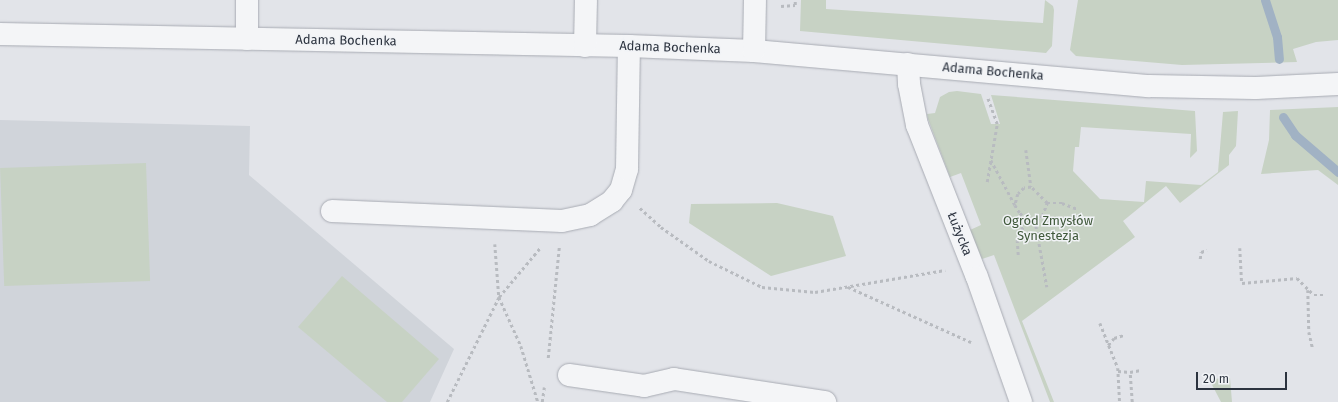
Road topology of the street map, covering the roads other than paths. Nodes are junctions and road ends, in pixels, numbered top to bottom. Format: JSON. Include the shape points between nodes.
{"nodes":[{"id":1,"x":247,"y":0,"type":"edge"},
{"id":2,"x":586,"y":0,"type":"edge"},
{"id":3,"x":765,"y":3,"type":"edge"},
{"id":4,"x":0,"y":34,"type":"edge"},
{"id":5,"x":247,"y":39,"type":"junction"},
{"id":6,"x":586,"y":46,"type":"junction"},
{"id":7,"x":629,"y":46,"type":"junction"},
{"id":8,"x":754,"y":51,"type":"junction"},
{"id":9,"x":908,"y":64,"type":"junction"},
{"id":10,"x":1338,"y":84,"type":"edge"},
{"id":11,"x":332,"y":211,"type":"dead end"},
{"id":12,"x":568,"y":376,"type":"dead end"},
{"id":13,"x":825,"y":402,"type":"edge"},
{"id":14,"x":1021,"y":402,"type":"edge"}],
"edges":[{"from":1,"to":5,"type":"street"},
{"from":2,"to":6,"type":"street"},
{"from":3,"to":8,"type":"street"},
{"from":4,"to":5,"type":"street","name":"Adama Bochenka"},
{"from":5,"to":6,"type":"street","name":"Adama Bochenka"},
{"from":6,"to":7,"type":"street","name":"Adama Bochenka"},
{"from":7,"to":8,"type":"street","name":"Adama Bochenka"},
{"from":7,"to":11,"type":"street","via":[[627,169],[621,190],[612,201],[590,215],[562,221]]},
{"from":8,"to":9,"type":"street","name":"Adama Bochenka"},
{"from":9,"to":10,"type":"street","name":"Adama Bochenka","via":[[1148,86],[1256,88]]},
{"from":9,"to":14,"type":"street","name":"Łużycka","via":[[917,125],[977,278]]},
{"from":12,"to":13,"type":"street","via":[[644,386],[674,379]]}]}
